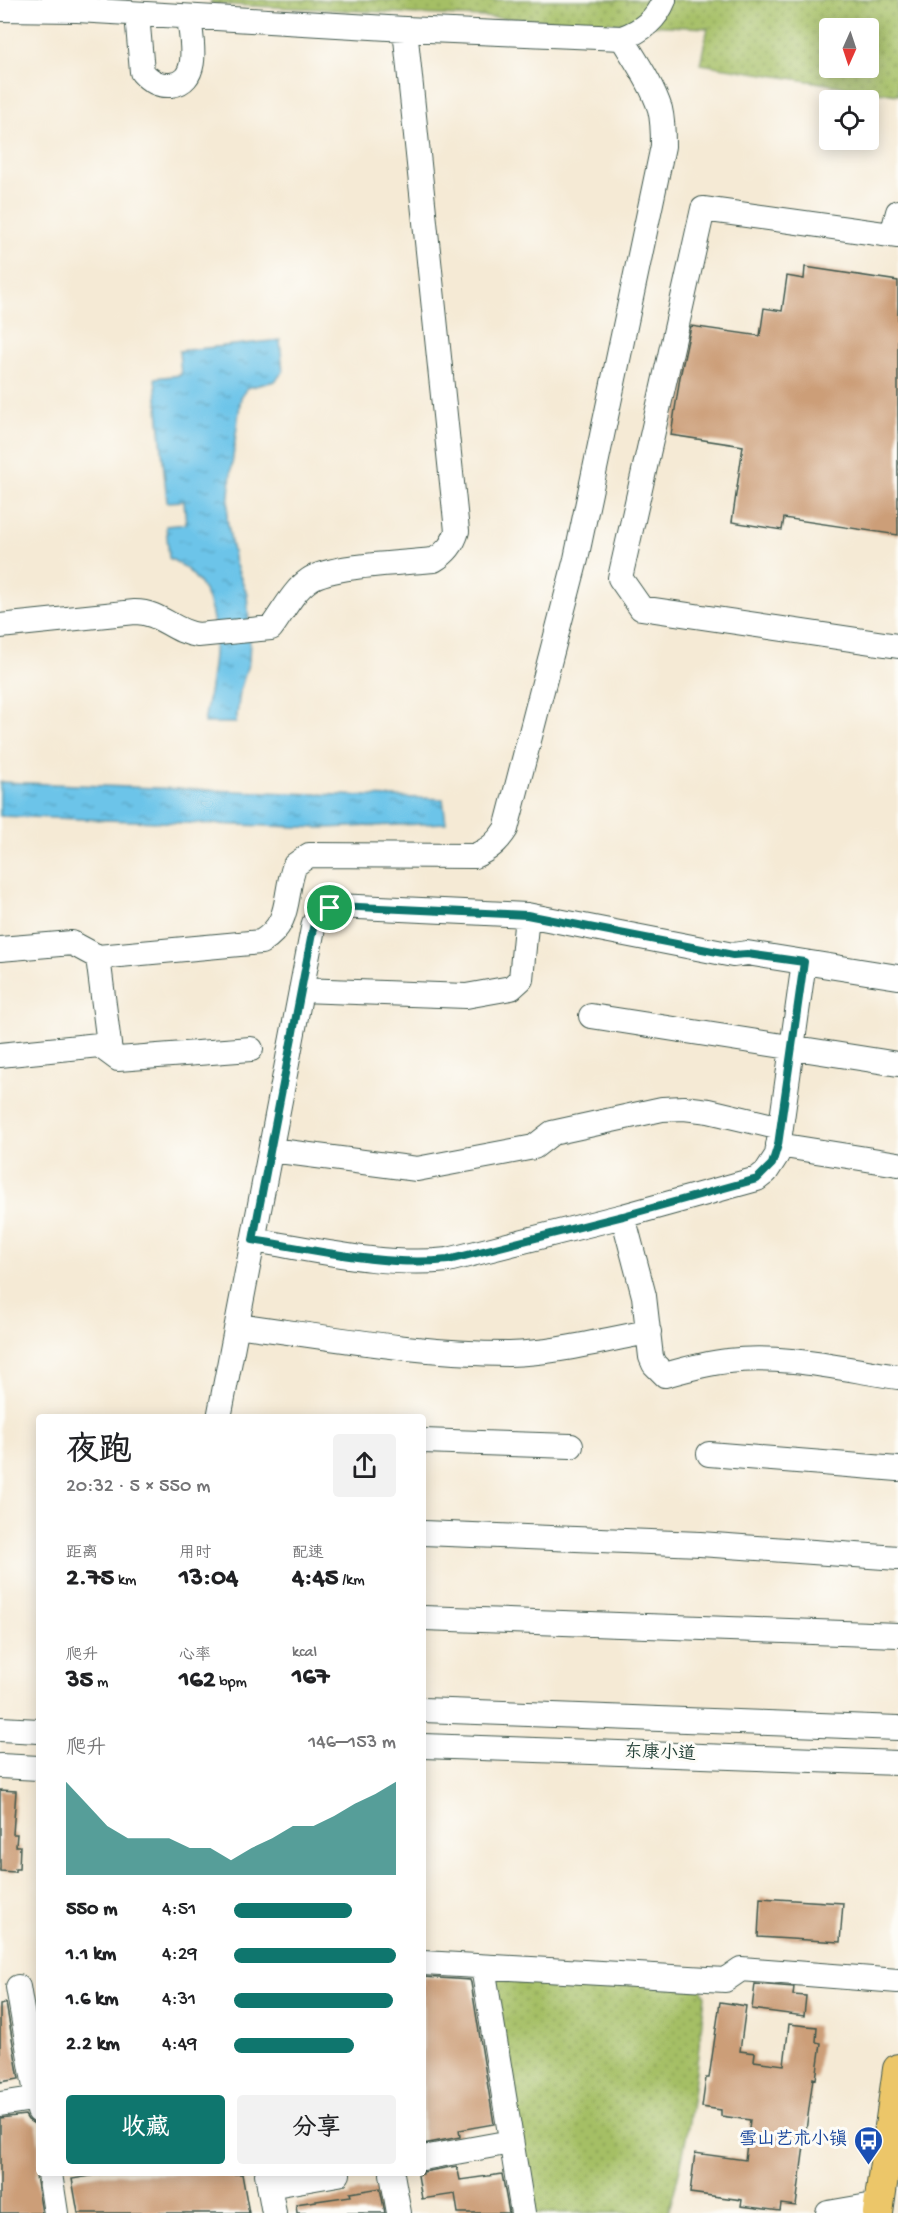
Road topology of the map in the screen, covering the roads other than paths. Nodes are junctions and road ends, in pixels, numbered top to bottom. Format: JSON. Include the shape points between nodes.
{"nodes":[{"id":1,"x":663,"y":0,"type":"edge"},
{"id":2,"x":161,"y":8,"type":"edge"},
{"id":3,"x":0,"y":9,"type":"edge"},
{"id":4,"x":136,"y":14,"type":"junction"},
{"id":5,"x":189,"y":17,"type":"junction"},
{"id":6,"x":405,"y":29,"type":"junction"},
{"id":7,"x":622,"y":38,"type":"junction"},
{"id":8,"x":898,"y":212,"type":"edge"},
{"id":9,"x":895,"y":236,"type":"edge"},
{"id":10,"x":0,"y":626,"type":"edge"},
{"id":11,"x":898,"y":646,"type":"edge"},
{"id":12,"x":527,"y":915,"type":"junction"},
{"id":13,"x":0,"y":949,"type":"edge"},
{"id":14,"x":98,"y":957,"type":"junction"},
{"id":15,"x":804,"y":962,"type":"junction"},
{"id":16,"x":898,"y":977,"type":"edge"},
{"id":17,"x":301,"y":990,"type":"junction"},
{"id":18,"x":591,"y":1016,"type":"dead end"},
{"id":19,"x":792,"y":1047,"type":"junction"},
{"id":20,"x":251,"y":1049,"type":"dead end"},
{"id":21,"x":110,"y":1053,"type":"junction"},
{"id":22,"x":0,"y":1055,"type":"edge"},
{"id":23,"x":898,"y":1064,"type":"edge"},
{"id":24,"x":780,"y":1137,"type":"junction"},
{"id":25,"x":270,"y":1150,"type":"junction"},
{"id":26,"x":898,"y":1164,"type":"edge"},
{"id":27,"x":623,"y":1216,"type":"junction"},
{"id":28,"x":253,"y":1240,"type":"junction"},
{"id":29,"x":237,"y":1325,"type":"junction"},
{"id":30,"x":649,"y":1332,"type":"junction"},
{"id":31,"x":898,"y":1377,"type":"edge"},
{"id":32,"x":220,"y":1414,"type":"edge"},
{"id":33,"x":426,"y":1441,"type":"edge"},
{"id":34,"x":571,"y":1446,"type":"dead end"},
{"id":35,"x":709,"y":1454,"type":"dead end"},
{"id":36,"x":898,"y":1469,"type":"edge"},
{"id":37,"x":426,"y":1533,"type":"edge"},
{"id":38,"x":898,"y":1558,"type":"edge"},
{"id":39,"x":426,"y":1618,"type":"edge"},
{"id":40,"x":898,"y":1635,"type":"edge"},
{"id":41,"x":426,"y":1710,"type":"edge"},
{"id":42,"x":898,"y":1728,"type":"edge"},
{"id":43,"x":0,"y":1729,"type":"edge"},
{"id":44,"x":36,"y":1731,"type":"edge"},
{"id":45,"x":426,"y":1746,"type":"edge"},
{"id":46,"x":898,"y":1763,"type":"edge"},
{"id":47,"x":0,"y":1766,"type":"edge"},
{"id":48,"x":36,"y":1768,"type":"edge"},
{"id":49,"x":426,"y":1963,"type":"edge"},
{"id":50,"x":483,"y":1967,"type":"junction"},
{"id":51,"x":898,"y":1981,"type":"edge"},
{"id":52,"x":18,"y":1986,"type":"dead end"},
{"id":53,"x":898,"y":2069,"type":"edge"},
{"id":54,"x":36,"y":2090,"type":"edge"},
{"id":55,"x":36,"y":2102,"type":"edge"},
{"id":56,"x":0,"y":2104,"type":"edge"},
{"id":57,"x":511,"y":2142,"type":"junction"},
{"id":58,"x":426,"y":2157,"type":"edge"},
{"id":59,"x":50,"y":2176,"type":"edge"},
{"id":60,"x":315,"y":2176,"type":"edge"},
{"id":61,"x":392,"y":2176,"type":"edge"},
{"id":62,"x":268,"y":2180,"type":"edge"},
{"id":63,"x":879,"y":2209,"type":"edge"},
{"id":64,"x":56,"y":2213,"type":"edge"},
{"id":65,"x":274,"y":2213,"type":"edge"},
{"id":66,"x":399,"y":2213,"type":"edge"},
{"id":67,"x":523,"y":2213,"type":"edge"},
{"id":68,"x":828,"y":2213,"type":"edge"}],
"edges":[{"from":1,"to":7,"type":"street","via":[[649,23]]},
{"from":2,"to":4,"type":"street"},
{"from":2,"to":5,"type":"street"},
{"from":3,"to":4,"type":"street"},
{"from":4,"to":5,"type":"street","via":[[142,72],[153,82],[168,85],[183,80],[193,66]]},
{"from":5,"to":6,"type":"street"},
{"from":6,"to":7,"type":"street"},
{"from":6,"to":10,"type":"street","via":[[457,531],[452,544],[434,560],[316,575],[300,588],[272,628],[198,635],[177,630],[144,612]]},
{"from":7,"to":14,"type":"street","via":[[660,108],[663,146],[576,560],[507,829],[493,846],[474,856],[309,855],[295,865],[282,922],[261,942]]},
{"from":8,"to":9,"type":"street"},
{"from":9,"to":11,"type":"street","via":[[703,209],[620,578],[641,608]]},
{"from":12,"to":15,"type":"street","via":[[733,955]]},
{"from":12,"to":17,"type":"street","via":[[330,908],[314,923]]},
{"from":12,"to":17,"type":"street","via":[[521,979],[511,988],[466,996]]},
{"from":13,"to":14,"type":"street","via":[[72,943]]},
{"from":14,"to":21,"type":"street"},
{"from":15,"to":16,"type":"street"},
{"from":15,"to":19,"type":"street"},
{"from":17,"to":25,"type":"street"},
{"from":18,"to":19,"type":"street"},
{"from":19,"to":23,"type":"street"},
{"from":19,"to":24,"type":"street"},
{"from":20,"to":21,"type":"street","via":[[118,1059]]},
{"from":21,"to":22,"type":"street","via":[[99,1045]]},
{"from":24,"to":25,"type":"street","via":[[684,1108],[662,1109],[552,1133],[534,1147],[417,1169]]},
{"from":24,"to":26,"type":"street"},
{"from":24,"to":27,"type":"street","via":[[772,1164],[757,1179]]},
{"from":25,"to":28,"type":"street"},
{"from":27,"to":28,"type":"street","via":[[429,1262],[394,1262]]},
{"from":27,"to":30,"type":"street","via":[[642,1285]]},
{"from":28,"to":29,"type":"street"},
{"from":29,"to":30,"type":"street","via":[[432,1351],[510,1354]]},
{"from":29,"to":32,"type":"street"},
{"from":30,"to":31,"type":"street","via":[[651,1357],[665,1375],[711,1363],[783,1360]]},
{"from":33,"to":34,"type":"street"},
{"from":35,"to":36,"type":"street"},
{"from":37,"to":38,"type":"street","via":[[700,1544]]},
{"from":39,"to":40,"type":"street"},
{"from":41,"to":42,"type":"street"},
{"from":43,"to":44,"type":"street"},
{"from":45,"to":46,"type":"street","name":"东康小道"},
{"from":47,"to":48,"type":"street"},
{"from":49,"to":50,"type":"street"},
{"from":50,"to":51,"type":"street","via":[[725,1980],[741,1969]]},
{"from":50,"to":57,"type":"street"},
{"from":52,"to":54,"type":"street"},
{"from":53,"to":63,"type":"main road"},
{"from":55,"to":56,"type":"street"},
{"from":57,"to":58,"type":"street"},
{"from":57,"to":67,"type":"street"},
{"from":59,"to":64,"type":"street"},
{"from":60,"to":62,"type":"street"},
{"from":61,"to":66,"type":"street"},
{"from":62,"to":65,"type":"street"},
{"from":63,"to":68,"type":"street"}]}
